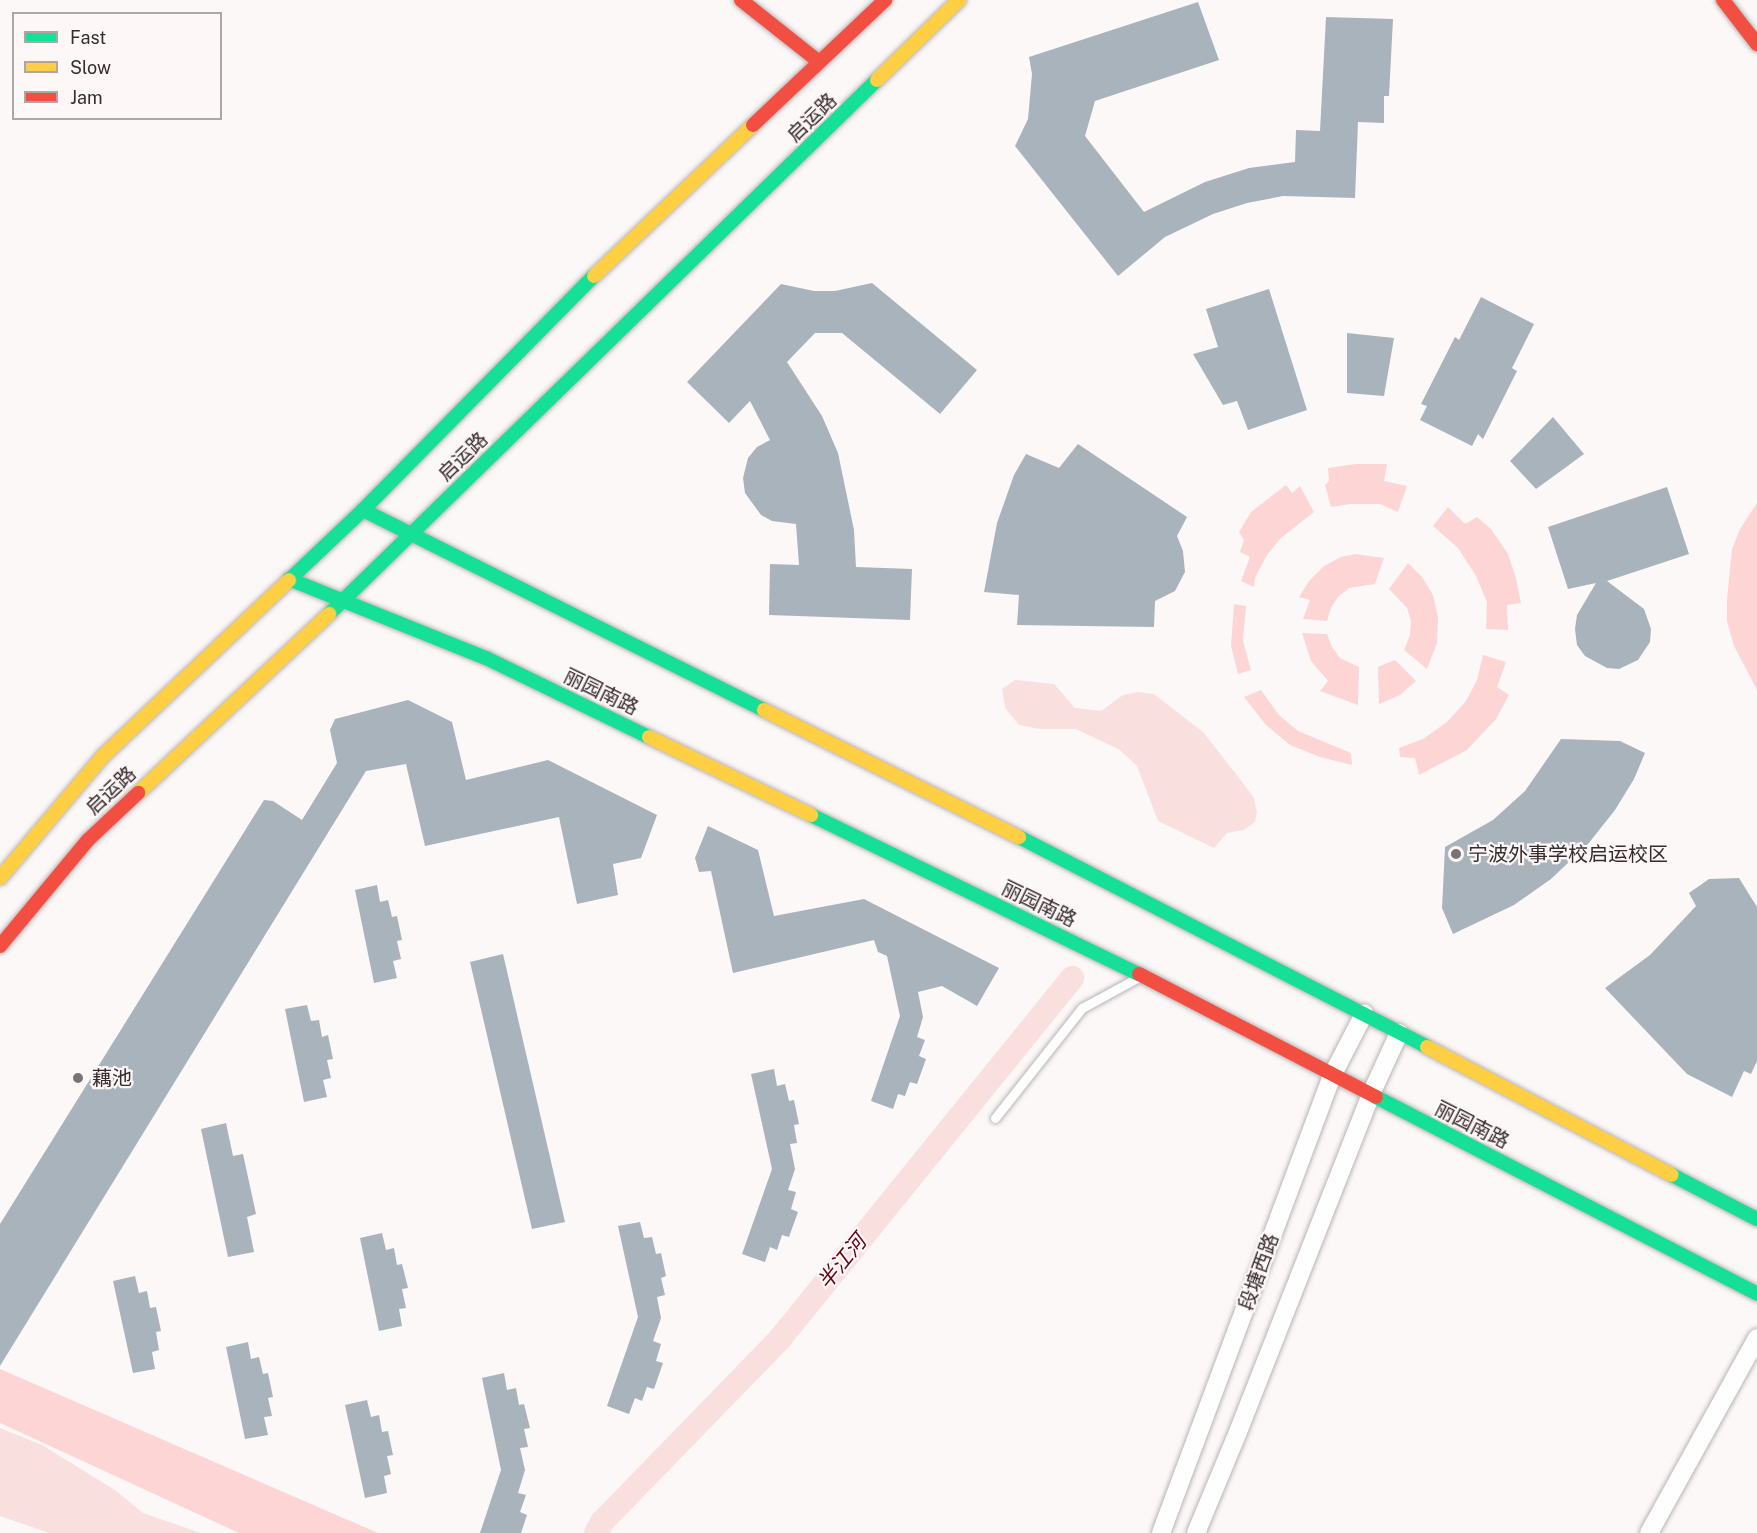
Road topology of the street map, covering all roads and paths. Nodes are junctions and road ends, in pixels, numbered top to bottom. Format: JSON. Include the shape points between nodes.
{"nodes":[{"id":1,"x":741,"y":0,"type":"edge"},
{"id":2,"x":885,"y":0,"type":"edge"},
{"id":3,"x":959,"y":0,"type":"edge"},
{"id":4,"x":1723,"y":0,"type":"edge"},
{"id":5,"x":1757,"y":44,"type":"edge"},
{"id":6,"x":818,"y":61,"type":"junction"},
{"id":7,"x":363,"y":510,"type":"junction"},
{"id":8,"x":412,"y":534,"type":"junction"},
{"id":9,"x":288,"y":579,"type":"junction"},
{"id":10,"x":344,"y":600,"type":"junction"},
{"id":11,"x":0,"y":878,"type":"edge"},
{"id":12,"x":0,"y":946,"type":"edge"},
{"id":13,"x":1142,"y":975,"type":"junction"},
{"id":14,"x":1364,"y":1014,"type":"junction"},
{"id":15,"x":1399,"y":1033,"type":"junction"},
{"id":16,"x":1333,"y":1074,"type":"junction"},
{"id":17,"x":1371,"y":1094,"type":"junction"},
{"id":18,"x":995,"y":1118,"type":"dead end"},
{"id":19,"x":1757,"y":1219,"type":"edge"},
{"id":20,"x":1757,"y":1294,"type":"edge"},
{"id":21,"x":1757,"y":1338,"type":"edge"},
{"id":22,"x":1167,"y":1531,"type":"edge"},
{"id":23,"x":1196,"y":1533,"type":"edge"},
{"id":24,"x":1649,"y":1533,"type":"edge"}],
"edges":[{"from":1,"to":6,"type":"main road"},
{"from":2,"to":6,"type":"main road","name":"启运路"},
{"from":3,"to":8,"type":"main road","name":"启运路"},
{"from":4,"to":5,"type":"main road"},
{"from":6,"to":7,"type":"main road","name":"启运路","via":[[602,268]]},
{"from":7,"to":8,"type":"main road"},
{"from":7,"to":9,"type":"main road","name":"启运路"},
{"from":8,"to":10,"type":"main road","name":"启运路"},
{"from":8,"to":14,"type":"main road","via":[[1110,882]]},
{"from":9,"to":10,"type":"main road","name":"丽园南路"},
{"from":9,"to":11,"type":"main road","name":"启运路","via":[[103,756]]},
{"from":10,"to":12,"type":"main road","name":"启运路","via":[[88,840]]},
{"from":10,"to":13,"type":"main road","name":"丽园南路","via":[[486,658]]},
{"from":13,"to":16,"type":"main road","name":"丽园南路"},
{"from":13,"to":18,"type":"lane","via":[[1082,1008]]},
{"from":14,"to":15,"type":"main road"},
{"from":14,"to":16,"type":"street","name":"段塘西路"},
{"from":15,"to":17,"type":"street","name":"段塘西路"},
{"from":15,"to":19,"type":"main road"},
{"from":16,"to":17,"type":"main road","name":"丽园南路"},
{"from":16,"to":22,"type":"street","name":"段塘西路"},
{"from":17,"to":20,"type":"main road","name":"丽园南路"},
{"from":17,"to":23,"type":"street","name":"段塘西路"},
{"from":21,"to":24,"type":"street"}]}
